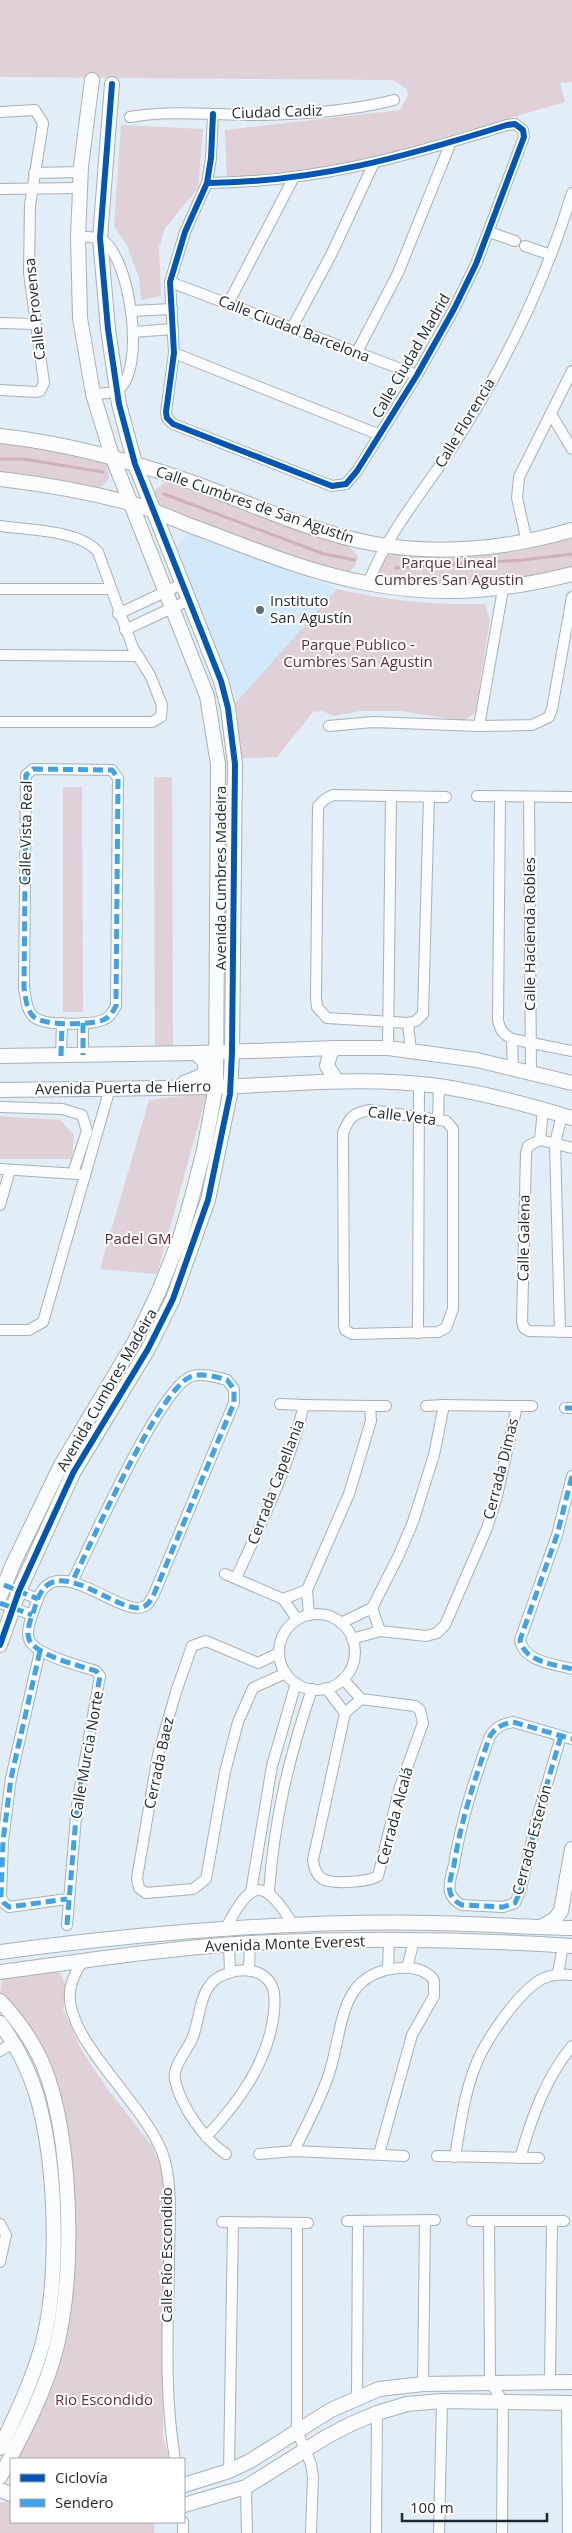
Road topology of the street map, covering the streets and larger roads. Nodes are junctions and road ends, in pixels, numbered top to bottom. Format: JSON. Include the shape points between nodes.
{"nodes":[{"id":1,"x":92,"y":80,"type":"dead end"},
{"id":2,"x":112,"y":84,"type":"dead end"},
{"id":3,"x":394,"y":100,"type":"dead end"},
{"id":4,"x":0,"y":112,"type":"edge"},
{"id":5,"x":213,"y":114,"type":"junction"},
{"id":6,"x":130,"y":117,"type":"dead end"},
{"id":7,"x":86,"y":122,"type":"junction"},
{"id":8,"x":108,"y":124,"type":"junction"},
{"id":9,"x":451,"y":142,"type":"junction"},
{"id":10,"x":373,"y":164,"type":"junction"},
{"id":11,"x":80,"y":172,"type":"junction"},
{"id":12,"x":34,"y":173,"type":"junction"},
{"id":13,"x":293,"y":179,"type":"junction"},
{"id":14,"x":207,"y":183,"type":"junction"},
{"id":15,"x":80,"y":188,"type":"junction"},
{"id":16,"x":0,"y":189,"type":"edge"},
{"id":17,"x":32,"y":189,"type":"junction"},
{"id":18,"x":572,"y":193,"type":"edge"},
{"id":19,"x":489,"y":232,"type":"junction"},
{"id":20,"x":78,"y":237,"type":"junction"},
{"id":21,"x":100,"y":238,"type":"junction"},
{"id":22,"x":515,"y":241,"type":"dead end"},
{"id":23,"x":525,"y":246,"type":"dead end"},
{"id":24,"x":551,"y":255,"type":"junction"},
{"id":25,"x":170,"y":282,"type":"junction"},
{"id":26,"x":228,"y":304,"type":"junction"},
{"id":27,"x":172,"y":309,"type":"junction"},
{"id":28,"x":130,"y":311,"type":"junction"},
{"id":29,"x":0,"y":323,"type":"edge"},
{"id":30,"x":34,"y":324,"type":"junction"},
{"id":31,"x":292,"y":328,"type":"junction"},
{"id":32,"x":173,"y":329,"type":"junction"},
{"id":33,"x":134,"y":332,"type":"junction"},
{"id":34,"x":356,"y":352,"type":"junction"},
{"id":35,"x":174,"y":353,"type":"junction"},
{"id":36,"x":572,"y":371,"type":"edge"},
{"id":37,"x":417,"y":375,"type":"junction"},
{"id":38,"x":0,"y":390,"type":"edge"},
{"id":39,"x":116,"y":391,"type":"junction"},
{"id":40,"x":93,"y":394,"type":"junction"},
{"id":41,"x":551,"y":414,"type":"junction"},
{"id":42,"x":380,"y":435,"type":"junction"},
{"id":43,"x":0,"y":436,"type":"edge"},
{"id":44,"x":572,"y":449,"type":"edge"},
{"id":45,"x":112,"y":456,"type":"junction"},
{"id":46,"x":135,"y":464,"type":"junction"},
{"id":47,"x":0,"y":479,"type":"edge"},
{"id":48,"x":130,"y":503,"type":"junction"},
{"id":49,"x":154,"y":511,"type":"junction"},
{"id":50,"x":0,"y":526,"type":"edge"},
{"id":51,"x":572,"y":530,"type":"edge"},
{"id":52,"x":528,"y":542,"type":"junction"},
{"id":53,"x":385,"y":545,"type":"junction"},
{"id":54,"x":572,"y":574,"type":"edge"},
{"id":55,"x":182,"y":584,"type":"junction"},
{"id":56,"x":368,"y":584,"type":"junction"},
{"id":57,"x":0,"y":589,"type":"edge"},
{"id":58,"x":111,"y":589,"type":"junction"},
{"id":59,"x":504,"y":589,"type":"junction"},
{"id":60,"x":166,"y":591,"type":"junction"},
{"id":61,"x":572,"y":597,"type":"edge"},
{"id":62,"x":189,"y":600,"type":"junction"},
{"id":63,"x":172,"y":607,"type":"junction"},
{"id":64,"x":118,"y":614,"type":"junction"},
{"id":65,"x":125,"y":630,"type":"junction"},
{"id":66,"x":0,"y":655,"type":"edge"},
{"id":67,"x":138,"y":656,"type":"junction"},
{"id":68,"x":0,"y":722,"type":"edge"},
{"id":69,"x":329,"y":726,"type":"dead end"},
{"id":70,"x":479,"y":726,"type":"junction"},
{"id":71,"x":390,"y":796,"type":"junction"},
{"id":72,"x":477,"y":796,"type":"dead end"},
{"id":73,"x":429,"y":797,"type":"junction"},
{"id":74,"x":446,"y":797,"type":"dead end"},
{"id":75,"x":500,"y":797,"type":"junction"},
{"id":76,"x":529,"y":797,"type":"junction"},
{"id":77,"x":572,"y":797,"type":"edge"},
{"id":78,"x":388,"y":1021,"type":"junction"},
{"id":79,"x":62,"y":1023,"type":"junction"},
{"id":80,"x":83,"y":1023,"type":"junction"},
{"id":81,"x":408,"y":1023,"type":"junction"},
{"id":82,"x":512,"y":1039,"type":"junction"},
{"id":83,"x":531,"y":1043,"type":"junction"},
{"id":84,"x":335,"y":1048,"type":"junction"},
{"id":85,"x":388,"y":1048,"type":"junction"},
{"id":86,"x":313,"y":1049,"type":"junction"},
{"id":87,"x":411,"y":1051,"type":"junction"},
{"id":88,"x":572,"y":1051,"type":"edge"},
{"id":89,"x":216,"y":1052,"type":"junction"},
{"id":90,"x":232,"y":1052,"type":"junction"},
{"id":91,"x":196,"y":1053,"type":"junction"},
{"id":92,"x":83,"y":1055,"type":"junction"},
{"id":93,"x":0,"y":1056,"type":"edge"},
{"id":94,"x":61,"y":1056,"type":"junction"},
{"id":95,"x":513,"y":1067,"type":"junction"},
{"id":96,"x":531,"y":1072,"type":"junction"},
{"id":97,"x":316,"y":1081,"type":"junction"},
{"id":98,"x":337,"y":1081,"type":"junction"},
{"id":99,"x":572,"y":1083,"type":"edge"},
{"id":100,"x":419,"y":1085,"type":"junction"},
{"id":101,"x":216,"y":1086,"type":"junction"},
{"id":102,"x":230,"y":1086,"type":"junction"},
{"id":103,"x":439,"y":1086,"type":"junction"},
{"id":104,"x":172,"y":1087,"type":"junction"},
{"id":105,"x":110,"y":1088,"type":"junction"},
{"id":106,"x":0,"y":1090,"type":"edge"},
{"id":107,"x":0,"y":1107,"type":"edge"},
{"id":108,"x":543,"y":1109,"type":"junction"},
{"id":109,"x":567,"y":1116,"type":"edge"},
{"id":110,"x":420,"y":1119,"type":"junction"},
{"id":111,"x":438,"y":1120,"type":"junction"},
{"id":112,"x":540,"y":1140,"type":"junction"},
{"id":113,"x":555,"y":1143,"type":"junction"},
{"id":114,"x":572,"y":1148,"type":"edge"},
{"id":115,"x":5,"y":1170,"type":"edge"},
{"id":116,"x":73,"y":1173,"type":"junction"},
{"id":117,"x":86,"y":1175,"type":"junction"},
{"id":118,"x":0,"y":1205,"type":"edge"},
{"id":119,"x":0,"y":1330,"type":"edge"},
{"id":120,"x":560,"y":1332,"type":"junction"},
{"id":121,"x":572,"y":1332,"type":"edge"},
{"id":122,"x":418,"y":1333,"type":"junction"},
{"id":123,"x":280,"y":1404,"type":"dead end"},
{"id":124,"x":304,"y":1405,"type":"junction"},
{"id":125,"x":444,"y":1405,"type":"junction"},
{"id":126,"x":370,"y":1406,"type":"junction"},
{"id":127,"x":386,"y":1406,"type":"dead end"},
{"id":128,"x":426,"y":1406,"type":"dead end"},
{"id":129,"x":517,"y":1406,"type":"junction"},
{"id":130,"x":532,"y":1406,"type":"dead end"},
{"id":131,"x":572,"y":1476,"type":"edge"},
{"id":132,"x":226,"y":1574,"type":"dead end"},
{"id":133,"x":236,"y":1578,"type":"junction"},
{"id":134,"x":72,"y":1582,"type":"junction"},
{"id":135,"x":308,"y":1590,"type":"junction"},
{"id":136,"x":2,"y":1591,"type":"edge"},
{"id":137,"x":19,"y":1591,"type":"junction"},
{"id":138,"x":38,"y":1599,"type":"junction"},
{"id":139,"x":283,"y":1599,"type":"junction"},
{"id":140,"x":6,"y":1605,"type":"edge"},
{"id":141,"x":372,"y":1608,"type":"junction"},
{"id":142,"x":32,"y":1615,"type":"junction"},
{"id":143,"x":309,"y":1615,"type":"junction"},
{"id":144,"x":297,"y":1619,"type":"junction"},
{"id":145,"x":341,"y":1623,"type":"junction"},
{"id":146,"x":380,"y":1631,"type":"junction"},
{"id":147,"x":352,"y":1639,"type":"junction"},
{"id":148,"x":0,"y":1645,"type":"edge"},
{"id":149,"x":40,"y":1651,"type":"junction"},
{"id":150,"x":279,"y":1653,"type":"junction"},
{"id":151,"x":572,"y":1669,"type":"edge"},
{"id":152,"x":286,"y":1673,"type":"junction"},
{"id":153,"x":343,"y":1679,"type":"junction"},
{"id":154,"x":296,"y":1683,"type":"junction"},
{"id":155,"x":326,"y":1688,"type":"junction"},
{"id":156,"x":312,"y":1689,"type":"junction"},
{"id":157,"x":360,"y":1699,"type":"junction"},
{"id":158,"x":346,"y":1713,"type":"junction"},
{"id":159,"x":561,"y":1736,"type":"junction"},
{"id":160,"x":572,"y":1739,"type":"edge"},
{"id":161,"x":572,"y":1849,"type":"edge"},
{"id":162,"x":251,"y":1892,"type":"junction"},
{"id":163,"x":269,"y":1892,"type":"junction"},
{"id":164,"x":568,"y":1895,"type":"edge"},
{"id":165,"x":67,"y":1899,"type":"junction"},
{"id":166,"x":67,"y":1925,"type":"dead end"},
{"id":167,"x":322,"y":1925,"type":"junction"},
{"id":168,"x":491,"y":1925,"type":"junction"},
{"id":169,"x":294,"y":1926,"type":"junction"},
{"id":170,"x":541,"y":1927,"type":"junction"},
{"id":171,"x":572,"y":1928,"type":"edge"},
{"id":172,"x":250,"y":1929,"type":"junction"},
{"id":173,"x":225,"y":1930,"type":"junction"},
{"id":174,"x":323,"y":1940,"type":"junction"},
{"id":175,"x":389,"y":1940,"type":"junction"},
{"id":176,"x":414,"y":1940,"type":"junction"},
{"id":177,"x":250,"y":1943,"type":"junction"},
{"id":178,"x":489,"y":1943,"type":"junction"},
{"id":179,"x":229,"y":1945,"type":"junction"},
{"id":180,"x":568,"y":1946,"type":"edge"},
{"id":181,"x":0,"y":1952,"type":"edge"},
{"id":182,"x":83,"y":1960,"type":"junction"},
{"id":183,"x":407,"y":1968,"type":"junction"},
{"id":184,"x":388,"y":1969,"type":"junction"},
{"id":185,"x":249,"y":1970,"type":"junction"},
{"id":186,"x":0,"y":1972,"type":"edge"},
{"id":187,"x":230,"y":1972,"type":"junction"},
{"id":188,"x":558,"y":1974,"type":"junction"},
{"id":189,"x":571,"y":1975,"type":"edge"},
{"id":190,"x":0,"y":2001,"type":"edge"},
{"id":191,"x":0,"y":2023,"type":"edge"},
{"id":192,"x":14,"y":2042,"type":"junction"},
{"id":193,"x":572,"y":2046,"type":"edge"},
{"id":194,"x":0,"y":2051,"type":"edge"},
{"id":195,"x":206,"y":2137,"type":"junction"},
{"id":196,"x":294,"y":2151,"type":"junction"},
{"id":197,"x":226,"y":2154,"type":"dead end"},
{"id":198,"x":259,"y":2154,"type":"dead end"},
{"id":199,"x":379,"y":2154,"type":"junction"},
{"id":200,"x":404,"y":2156,"type":"dead end"},
{"id":201,"x":437,"y":2156,"type":"dead end"},
{"id":202,"x":455,"y":2157,"type":"junction"},
{"id":203,"x":520,"y":2158,"type":"junction"},
{"id":204,"x":539,"y":2158,"type":"dead end"},
{"id":205,"x":65,"y":2178,"type":"junction"},
{"id":206,"x":50,"y":2180,"type":"junction"},
{"id":207,"x":347,"y":2221,"type":"dead end"},
{"id":208,"x":358,"y":2221,"type":"junction"},
{"id":209,"x":472,"y":2221,"type":"dead end"},
{"id":210,"x":490,"y":2221,"type":"junction"},
{"id":211,"x":552,"y":2221,"type":"junction"},
{"id":212,"x":564,"y":2221,"type":"dead end"},
{"id":213,"x":222,"y":2222,"type":"dead end"},
{"id":214,"x":233,"y":2223,"type":"junction"},
{"id":215,"x":308,"y":2223,"type":"dead end"},
{"id":216,"x":297,"y":2224,"type":"junction"},
{"id":217,"x":2,"y":2226,"type":"edge"},
{"id":218,"x":61,"y":2244,"type":"junction"},
{"id":219,"x":0,"y":2262,"type":"edge"},
{"id":220,"x":490,"y":2381,"type":"junction"},
{"id":221,"x":550,"y":2381,"type":"junction"},
{"id":222,"x":572,"y":2382,"type":"edge"},
{"id":223,"x":423,"y":2384,"type":"junction"},
{"id":224,"x":357,"y":2397,"type":"junction"},
{"id":225,"x":442,"y":2401,"type":"junction"},
{"id":226,"x":503,"y":2402,"type":"junction"},
{"id":227,"x":570,"y":2402,"type":"edge"},
{"id":228,"x":377,"y":2412,"type":"junction"},
{"id":229,"x":297,"y":2431,"type":"junction"},
{"id":230,"x":0,"y":2448,"type":"edge"},
{"id":231,"x":305,"y":2450,"type":"junction"},
{"id":232,"x":11,"y":2458,"type":"edge"},
{"id":233,"x":175,"y":2458,"type":"edge"},
{"id":234,"x":10,"y":2460,"type":"edge"},
{"id":235,"x":229,"y":2471,"type":"junction"},
{"id":236,"x":4,"y":2473,"type":"edge"},
{"id":237,"x":185,"y":2485,"type":"edge"},
{"id":238,"x":246,"y":2487,"type":"junction"},
{"id":239,"x":185,"y":2505,"type":"edge"},
{"id":240,"x":246,"y":2533,"type":"edge"},
{"id":241,"x":311,"y":2533,"type":"edge"},
{"id":242,"x":376,"y":2533,"type":"edge"},
{"id":243,"x":439,"y":2533,"type":"edge"},
{"id":244,"x":502,"y":2533,"type":"edge"},
{"id":245,"x":568,"y":2533,"type":"edge"}],
"edges":[{"from":1,"to":7,"type":"street","name":"Avenida Cumbres Madeira"},
{"from":2,"to":8,"type":"street","name":"Avenida Cumbres Madeira"},
{"from":3,"to":5,"type":"street","name":"Ciudad Cadiz","via":[[357,108],[308,112]]},
{"from":4,"to":12,"type":"street","name":"Calle Provensa","via":[[32,109],[40,116],[43,123]]},
{"from":5,"to":6,"type":"street","name":"Ciudad Cadiz","via":[[164,113]]},
{"from":5,"to":14,"type":"street","name":"Calle Ciudad Madrid"},
{"from":7,"to":8,"type":"street"},
{"from":7,"to":11,"type":"street","name":"Avenida Cumbres Madeira"},
{"from":8,"to":21,"type":"street","name":"Avenida Cumbres Madeira"},
{"from":9,"to":10,"type":"street","name":"Calle Ciudad Madrid"},
{"from":9,"to":19,"type":"street","name":"Calle Ciudad Madrid","via":[[506,124],[515,124],[523,130],[524,137]]},
{"from":9,"to":34,"type":"street","via":[[398,273]]},
{"from":10,"to":13,"type":"street","name":"Calle Ciudad Madrid"},
{"from":10,"to":31,"type":"street","via":[[331,255]]},
{"from":11,"to":12,"type":"street"},
{"from":11,"to":15,"type":"street","name":"Avenida Cumbres Madeira"},
{"from":12,"to":17,"type":"street","name":"Calle Provensa"},
{"from":13,"to":14,"type":"street","name":"Calle Ciudad Madrid"},
{"from":13,"to":26,"type":"street"},
{"from":14,"to":25,"type":"street","name":"Calle Ciudad Madrid","via":[[185,232]]},
{"from":15,"to":17,"type":"street"},
{"from":15,"to":20,"type":"street","name":"Avenida Cumbres Madeira"},
{"from":16,"to":17,"type":"street"},
{"from":17,"to":30,"type":"street","name":"Calle Provensa","via":[[29,273]]},
{"from":18,"to":24,"type":"street","name":"Calle Florencia"},
{"from":19,"to":22,"type":"street"},
{"from":19,"to":37,"type":"street","name":"Calle Ciudad Madrid","via":[[454,309]]},
{"from":20,"to":21,"type":"street"},
{"from":20,"to":40,"type":"street","name":"Avenida Cumbres Madeira","via":[[80,318]]},
{"from":21,"to":28,"type":"street","via":[[112,248],[120,265],[128,289]]},
{"from":21,"to":39,"type":"street","name":"Avenida Cumbres Madeira"},
{"from":23,"to":24,"type":"street"},
{"from":24,"to":53,"type":"street","name":"Calle Florencia","via":[[480,404]]},
{"from":25,"to":26,"type":"street","name":"Calle Ciudad Barcelona"},
{"from":25,"to":27,"type":"street","name":"Calle Ciudad Madrid"},
{"from":26,"to":31,"type":"street","name":"Calle Ciudad Barcelona"},
{"from":27,"to":28,"type":"street"},
{"from":27,"to":32,"type":"street","name":"Calle Ciudad Madrid"},
{"from":28,"to":33,"type":"street"},
{"from":29,"to":30,"type":"street"},
{"from":30,"to":38,"type":"street","name":"Calle Provensa","via":[[43,387],[36,392]]},
{"from":31,"to":34,"type":"street","name":"Calle Ciudad Barcelona"},
{"from":32,"to":33,"type":"street"},
{"from":32,"to":35,"type":"street","name":"Calle Ciudad Madrid"},
{"from":33,"to":39,"type":"street","via":[[127,379]]},
{"from":34,"to":37,"type":"street","name":"Calle Ciudad Barcelona"},
{"from":35,"to":42,"type":"street"},
{"from":35,"to":42,"type":"street","name":"Calle Ciudad Madrid","via":[[166,412],[170,422],[183,428],[332,486],[346,484],[350,480]]},
{"from":36,"to":41,"type":"street"},
{"from":37,"to":42,"type":"street","name":"Calle Ciudad Madrid"},
{"from":39,"to":40,"type":"street"},
{"from":39,"to":46,"type":"street","name":"Avenida Cumbres Madeira"},
{"from":40,"to":45,"type":"street","name":"Avenida Cumbres Madeira"},
{"from":41,"to":44,"type":"street"},
{"from":41,"to":52,"type":"street","via":[[525,462],[516,487]]},
{"from":43,"to":45,"type":"street","name":"Calle Cumbres de San Agustín"},
{"from":45,"to":46,"type":"street","name":"Calle Cumbres de San Agustín"},
{"from":45,"to":48,"type":"street","name":"Avenida Cumbres Madeira"},
{"from":46,"to":49,"type":"street","name":"Avenida Cumbres Madeira"},
{"from":46,"to":53,"type":"street","name":"Calle Cumbres de San Agustín","via":[[303,524],[351,539]]},
{"from":47,"to":48,"type":"street"},
{"from":48,"to":49,"type":"street"},
{"from":48,"to":60,"type":"street","name":"Avenida Cumbres Madeira"},
{"from":49,"to":55,"type":"street","name":"Avenida Cumbres Madeira"},
{"from":49,"to":56,"type":"street","via":[[297,566]]},
{"from":50,"to":58,"type":"street","via":[[90,543],[98,552]]},
{"from":51,"to":52,"type":"street","name":"Calle Cumbres de San Agustín"},
{"from":52,"to":53,"type":"street","name":"Calle Cumbres de San Agustín","via":[[482,548]]},
{"from":53,"to":56,"type":"street","name":"Calle Florencia"},
{"from":54,"to":59,"type":"street"},
{"from":55,"to":60,"type":"street"},
{"from":55,"to":62,"type":"street","name":"Avenida Cumbres Madeira"},
{"from":56,"to":59,"type":"street","via":[[432,591]]},
{"from":57,"to":58,"type":"street"},
{"from":58,"to":64,"type":"street"},
{"from":59,"to":70,"type":"street"},
{"from":60,"to":63,"type":"street","name":"Avenida Cumbres Madeira"},
{"from":60,"to":64,"type":"street"},
{"from":61,"to":70,"type":"street","via":[[549,717],[532,724]]},
{"from":62,"to":63,"type":"street"},
{"from":62,"to":90,"type":"street","name":"Avenida Cumbres Madeira","via":[[221,681],[228,708],[234,764]]},
{"from":63,"to":65,"type":"street"},
{"from":63,"to":89,"type":"street","name":"Avenida Cumbres Madeira","via":[[207,696],[218,764]]},
{"from":64,"to":65,"type":"street"},
{"from":65,"to":67,"type":"street"},
{"from":66,"to":67,"type":"street"},
{"from":67,"to":68,"type":"street","via":[[164,709],[161,717],[152,722]]},
{"from":69,"to":70,"type":"street","via":[[373,722]]},
{"from":71,"to":73,"type":"street"},
{"from":71,"to":78,"type":"street"},
{"from":71,"to":78,"type":"street","via":[[333,795],[318,806],[316,950],[316,998],[322,1015],[336,1020]]},
{"from":72,"to":75,"type":"street"},
{"from":73,"to":74,"type":"street"},
{"from":73,"to":81,"type":"street","via":[[425,1007],[420,1018]]},
{"from":75,"to":76,"type":"street"},
{"from":75,"to":82,"type":"street","name":"Calle Hacienda Robles","via":[[498,1020],[505,1035]]},
{"from":76,"to":77,"type":"street"},
{"from":76,"to":83,"type":"street","name":"Calle Hacienda Robles"},
{"from":78,"to":81,"type":"street"},
{"from":78,"to":85,"type":"street"},
{"from":79,"to":80,"type":"street","name":"Calle Vista Real"},
{"from":79,"to":80,"type":"street","name":"Calle Vista Real","via":[[34,1017],[28,1008],[24,988],[26,776],[33,769],[112,770],[118,778],[116,1006],[112,1015]]},
{"from":79,"to":94,"type":"street"},
{"from":80,"to":92,"type":"street"},
{"from":81,"to":87,"type":"street"},
{"from":82,"to":83,"type":"street"},
{"from":82,"to":95,"type":"street"},
{"from":83,"to":88,"type":"street"},
{"from":83,"to":96,"type":"street","name":"Calle Hacienda Robles"},
{"from":84,"to":85,"type":"street"},
{"from":84,"to":86,"type":"street"},
{"from":84,"to":98,"type":"street","via":[[327,1066]]},
{"from":85,"to":87,"type":"street"},
{"from":86,"to":90,"type":"street"},
{"from":86,"to":97,"type":"street","via":[[321,1066]]},
{"from":87,"to":95,"type":"street"},
{"from":89,"to":90,"type":"street"},
{"from":89,"to":91,"type":"street"},
{"from":89,"to":101,"type":"street","name":"Avenida Cumbres Madeira"},
{"from":90,"to":102,"type":"street","name":"Avenida Cumbres Madeira"},
{"from":91,"to":92,"type":"street"},
{"from":91,"to":104,"type":"street","via":[[206,1063],[204,1075]]},
{"from":92,"to":94,"type":"street"},
{"from":93,"to":94,"type":"street"},
{"from":95,"to":96,"type":"street"},
{"from":96,"to":99,"type":"street"},
{"from":97,"to":98,"type":"street","name":"Avenida Puerta de Hierro"},
{"from":97,"to":102,"type":"street","name":"Avenida Puerta de Hierro"},
{"from":98,"to":100,"type":"street","name":"Avenida Puerta de Hierro"},
{"from":100,"to":103,"type":"street","name":"Avenida Puerta de Hierro"},
{"from":100,"to":110,"type":"street"},
{"from":101,"to":102,"type":"street","name":"Avenida Puerta de Hierro"},
{"from":101,"to":104,"type":"street","name":"Avenida Puerta de Hierro"},
{"from":101,"to":136,"type":"street","name":"Avenida Cumbres Madeira","via":[[192,1197],[160,1291],[135,1341],[61,1465]]},
{"from":102,"to":137,"type":"street","name":"Avenida Cumbres Madeira","via":[[208,1200],[173,1299],[148,1349],[73,1473]]},
{"from":103,"to":108,"type":"street","name":"Avenida Puerta de Hierro"},
{"from":103,"to":111,"type":"street"},
{"from":104,"to":105,"type":"street","name":"Avenida Puerta de Hierro"},
{"from":105,"to":106,"type":"street","name":"Avenida Puerta de Hierro"},
{"from":105,"to":117,"type":"street"},
{"from":107,"to":116,"type":"street","via":[[62,1109],[82,1115],[87,1131]]},
{"from":108,"to":109,"type":"street","name":"Avenida Puerta de Hierro"},
{"from":108,"to":112,"type":"street"},
{"from":109,"to":113,"type":"street"},
{"from":110,"to":111,"type":"street","name":"Calle Veta"},
{"from":110,"to":122,"type":"street"},
{"from":110,"to":122,"type":"street","name":"Calle Veta","via":[[370,1110],[358,1112],[351,1116],[344,1134],[345,1330],[352,1334]]},
{"from":111,"to":122,"type":"street","name":"Calle Veta","via":[[446,1121],[453,1129],[453,1309],[446,1328],[438,1332]]},
{"from":112,"to":113,"type":"street"},
{"from":112,"to":120,"type":"street","name":"Calle Galena","via":[[528,1146],[526,1153],[522,1322],[529,1331]]},
{"from":113,"to":114,"type":"street"},
{"from":113,"to":120,"type":"street"},
{"from":115,"to":116,"type":"street"},
{"from":115,"to":118,"type":"street"},
{"from":116,"to":117,"type":"street"},
{"from":117,"to":119,"type":"street","via":[[43,1322],[30,1330]]},
{"from":120,"to":121,"type":"street","name":"Calle Galena"},
{"from":123,"to":124,"type":"street"},
{"from":124,"to":126,"type":"street","name":"Cerrada Capellania"},
{"from":124,"to":133,"type":"street","name":"Cerrada Capellania","via":[[291,1448]]},
{"from":125,"to":128,"type":"street","name":"Cerrada Dimas"},
{"from":125,"to":129,"type":"street","name":"Cerrada Dimas"},
{"from":125,"to":141,"type":"street","via":[[434,1455],[413,1522]]},
{"from":126,"to":127,"type":"street","name":"Cerrada Capellania"},
{"from":126,"to":135,"type":"street","via":[[371,1421],[352,1484]]},
{"from":129,"to":130,"type":"street"},
{"from":129,"to":146,"type":"street","name":"Cerrada Dimas","via":[[487,1528],[445,1625],[437,1634],[426,1636]]},
{"from":131,"to":151,"type":"street","via":[[558,1535],[520,1640],[521,1647],[529,1656]]},
{"from":132,"to":133,"type":"street"},
{"from":133,"to":139,"type":"street"},
{"from":134,"to":134,"type":"street","via":[[131,1461],[160,1411],[182,1382],[198,1375],[228,1380],[235,1395],[234,1403],[148,1604],[139,1608]]},
{"from":134,"to":138,"type":"street","via":[[48,1584]]},
{"from":135,"to":139,"type":"street"},
{"from":135,"to":143,"type":"street"},
{"from":136,"to":137,"type":"street"},
{"from":137,"to":138,"type":"street"},
{"from":137,"to":140,"type":"street","name":"Avenida Cumbres Madeira"},
{"from":138,"to":142,"type":"street"},
{"from":139,"to":144,"type":"street"},
{"from":140,"to":142,"type":"street"},
{"from":140,"to":148,"type":"street","name":"Avenida Cumbres Madeira"},
{"from":141,"to":145,"type":"street"},
{"from":141,"to":146,"type":"street"},
{"from":142,"to":149,"type":"street","via":[[28,1638]]},
{"from":143,"to":144,"type":"street"},
{"from":143,"to":145,"type":"street","via":[[326,1615]]},
{"from":144,"to":150,"type":"street","via":[[287,1628]]},
{"from":145,"to":147,"type":"street"},
{"from":146,"to":147,"type":"street","name":"Cerrada Dimas"},
{"from":147,"to":153,"type":"street","via":[[354,1660]]},
{"from":149,"to":165,"type":"street","name":"Calle Murcia Norte","via":[[96,1671],[100,1676],[77,1805]]},
{"from":149,"to":165,"type":"street","via":[[11,1778],[3,1841],[1,1897],[9,1907]]},
{"from":150,"to":152,"type":"street"},
{"from":150,"to":152,"type":"street","name":"Cerrada Baez","via":[[258,1663],[206,1641],[192,1646],[158,1755],[138,1861],[136,1878],[139,1888],[146,1892],[188,1890],[200,1886],[206,1879],[225,1772],[238,1722],[253,1688]]},
{"from":152,"to":154,"type":"street"},
{"from":153,"to":155,"type":"street"},
{"from":153,"to":157,"type":"street"},
{"from":154,"to":156,"type":"street"},
{"from":154,"to":162,"type":"street","via":[[272,1766]]},
{"from":155,"to":156,"type":"street"},
{"from":155,"to":158,"type":"street"},
{"from":156,"to":163,"type":"street","via":[[296,1736],[276,1820]]},
{"from":157,"to":158,"type":"street"},
{"from":157,"to":158,"type":"street","name":"Cerrada Alcalá","via":[[415,1706],[423,1716],[400,1787],[381,1870],[378,1876],[364,1882],[325,1880],[318,1875],[313,1860]]},
{"from":159,"to":159,"type":"street","name":"Cerrada Esterón","via":[[513,1722],[495,1728],[490,1736],[458,1839],[449,1890],[457,1903],[503,1907],[514,1903],[521,1888]]},
{"from":159,"to":160,"type":"street","name":"Cerrada Esterón"},
{"from":161,"to":164,"type":"street"},
{"from":162,"to":163,"type":"street"},
{"from":162,"to":173,"type":"street","via":[[236,1908]]},
{"from":163,"to":169,"type":"street"},
{"from":164,"to":170,"type":"street","via":[[559,1916]]},
{"from":165,"to":166,"type":"street","name":"Calle Murcia Norte"},
{"from":167,"to":168,"type":"street","name":"Avenida Monte Everest"},
{"from":167,"to":169,"type":"street","name":"Avenida Monte Everest"},
{"from":167,"to":174,"type":"street"},
{"from":168,"to":170,"type":"street","name":"Avenida Monte Everest"},
{"from":168,"to":178,"type":"street"},
{"from":169,"to":172,"type":"street","name":"Avenida Monte Everest"},
{"from":170,"to":171,"type":"street","name":"Avenida Monte Everest"},
{"from":172,"to":173,"type":"street","name":"Avenida Monte Everest"},
{"from":172,"to":177,"type":"street"},
{"from":173,"to":181,"type":"street","name":"Avenida Monte Everest","via":[[110,1938]]},
{"from":174,"to":175,"type":"street","name":"Avenida Monte Everest"},
{"from":174,"to":177,"type":"street","name":"Avenida Monte Everest"},
{"from":175,"to":176,"type":"street","name":"Avenida Monte Everest"},
{"from":175,"to":184,"type":"street"},
{"from":176,"to":178,"type":"street","name":"Avenida Monte Everest"},
{"from":176,"to":183,"type":"street"},
{"from":177,"to":179,"type":"street","name":"Avenida Monte Everest"},
{"from":177,"to":185,"type":"street"},
{"from":178,"to":180,"type":"street","name":"Avenida Monte Everest"},
{"from":179,"to":182,"type":"street","name":"Avenida Monte Everest"},
{"from":179,"to":187,"type":"street"},
{"from":180,"to":188,"type":"street"},
{"from":182,"to":186,"type":"street","name":"Avenida Monte Everest"},
{"from":182,"to":233,"type":"street","name":"Calle Río Escondido","via":[[70,1993],[77,2022],[99,2060],[145,2121],[164,2161],[170,2214],[168,2403]]},
{"from":183,"to":184,"type":"street"},
{"from":183,"to":199,"type":"street","via":[[422,1971],[434,1980],[434,1996],[412,2035]]},
{"from":184,"to":196,"type":"street","via":[[370,1974],[357,1986],[347,2003],[329,2073]]},
{"from":185,"to":187,"type":"street"},
{"from":185,"to":195,"type":"street","via":[[264,1976],[274,1990],[272,2025],[262,2058],[236,2102]]},
{"from":187,"to":195,"type":"street","via":[[217,1978],[205,1993],[193,2037],[174,2072],[182,2100]]},
{"from":188,"to":189,"type":"street"},
{"from":188,"to":202,"type":"street","via":[[542,1980],[525,1993],[485,2046],[466,2094]]},
{"from":190,"to":205,"type":"street","via":[[26,2034],[44,2066],[56,2105]]},
{"from":191,"to":192,"type":"street"},
{"from":192,"to":194,"type":"street"},
{"from":192,"to":206,"type":"street","via":[[41,2111]]},
{"from":193,"to":203,"type":"street","via":[[540,2098]]},
{"from":195,"to":197,"type":"street"},
{"from":196,"to":198,"type":"street"},
{"from":196,"to":199,"type":"street"},
{"from":199,"to":200,"type":"street"},
{"from":201,"to":202,"type":"street"},
{"from":202,"to":203,"type":"street"},
{"from":203,"to":204,"type":"street"},
{"from":205,"to":206,"type":"street"},
{"from":205,"to":218,"type":"street"},
{"from":206,"to":218,"type":"street"},
{"from":207,"to":208,"type":"street"},
{"from":208,"to":223,"type":"street","via":[[430,2221]]},
{"from":208,"to":224,"type":"street"},
{"from":209,"to":210,"type":"street"},
{"from":210,"to":211,"type":"street"},
{"from":210,"to":220,"type":"street"},
{"from":211,"to":212,"type":"street"},
{"from":211,"to":221,"type":"street"},
{"from":213,"to":214,"type":"street"},
{"from":214,"to":216,"type":"street"},
{"from":214,"to":235,"type":"street"},
{"from":215,"to":216,"type":"street"},
{"from":216,"to":229,"type":"street"},
{"from":217,"to":219,"type":"street","via":[[6,2242]]},
{"from":218,"to":230,"type":"street","via":[[44,2340],[35,2371]]},
{"from":218,"to":232,"type":"street","via":[[64,2305],[57,2345]]},
{"from":220,"to":221,"type":"street"},
{"from":220,"to":223,"type":"street"},
{"from":220,"to":226,"type":"street"},
{"from":221,"to":222,"type":"street"},
{"from":223,"to":224,"type":"street","via":[[379,2389]]},
{"from":224,"to":229,"type":"street"},
{"from":225,"to":226,"type":"street"},
{"from":225,"to":228,"type":"street","via":[[407,2404]]},
{"from":225,"to":243,"type":"street"},
{"from":226,"to":227,"type":"street"},
{"from":226,"to":244,"type":"street"},
{"from":227,"to":245,"type":"street"},
{"from":228,"to":231,"type":"street"},
{"from":228,"to":242,"type":"street"},
{"from":229,"to":231,"type":"street"},
{"from":229,"to":235,"type":"street"},
{"from":231,"to":238,"type":"street"},
{"from":231,"to":241,"type":"street","via":[[313,2477]]},
{"from":234,"to":236,"type":"street"},
{"from":235,"to":237,"type":"street"},
{"from":238,"to":239,"type":"street"},
{"from":238,"to":240,"type":"street"}]}
